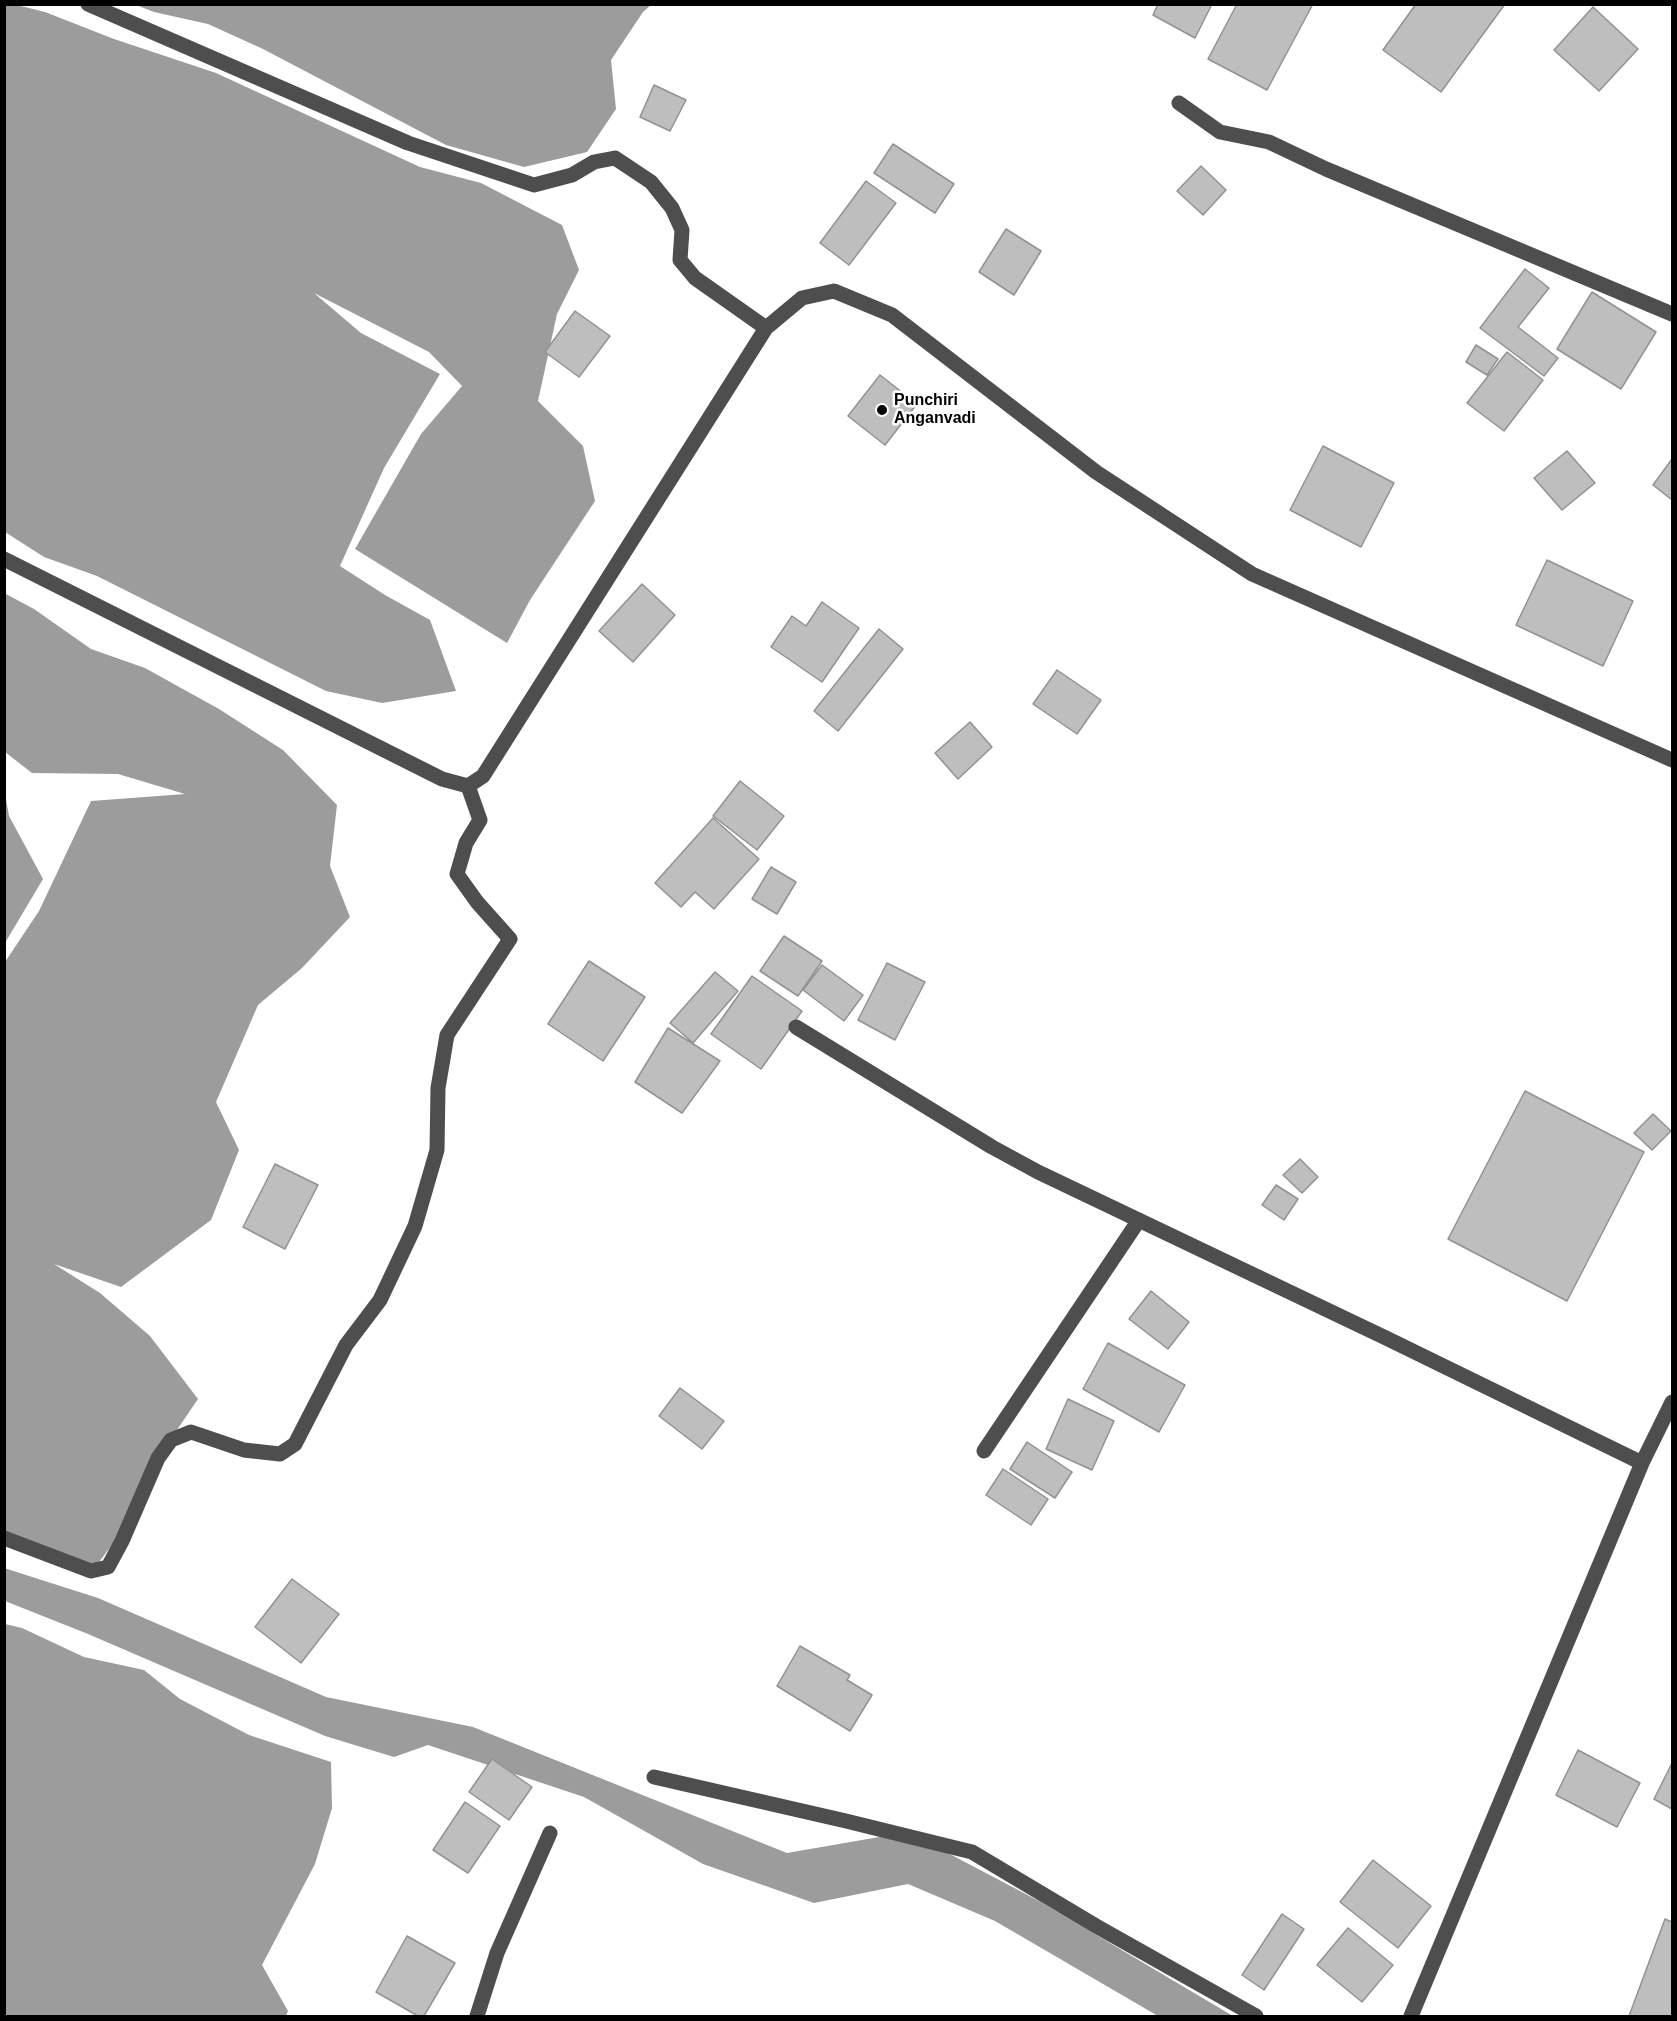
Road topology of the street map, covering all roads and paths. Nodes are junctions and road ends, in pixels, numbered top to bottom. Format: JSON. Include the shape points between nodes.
{"nodes":[{"id":1,"x":88,"y":4,"type":"edge"},
{"id":2,"x":1179,"y":103,"type":"dead end"},
{"id":3,"x":1672,"y":314,"type":"edge"},
{"id":4,"x":766,"y":328,"type":"junction"},
{"id":5,"x":4,"y":558,"type":"edge"},
{"id":6,"x":1672,"y":760,"type":"edge"},
{"id":7,"x":468,"y":786,"type":"junction"},
{"id":8,"x":796,"y":1027,"type":"dead end"},
{"id":9,"x":1139,"y":1220,"type":"junction"},
{"id":10,"x":1672,"y":1406,"type":"edge"},
{"id":11,"x":984,"y":1451,"type":"dead end"},
{"id":12,"x":1642,"y":1463,"type":"junction"},
{"id":13,"x":4,"y":1538,"type":"edge"},
{"id":14,"x":654,"y":1778,"type":"dead end"},
{"id":15,"x":550,"y":1833,"type":"dead end"},
{"id":16,"x":477,"y":2016,"type":"edge"},
{"id":17,"x":1256,"y":2016,"type":"edge"},
{"id":18,"x":1411,"y":2016,"type":"edge"}],
"edges":[{"from":1,"to":4,"type":"street","via":[[408,143],[534,185],[615,158],[651,182],[672,208],[682,230],[680,260],[694,278]]},
{"from":2,"to":3,"type":"street","via":[[1220,132],[1269,142]]},
{"from":4,"to":6,"type":"street","via":[[802,298],[834,291],[892,315],[1096,472],[1252,574]]},
{"from":4,"to":7,"type":"street","via":[[483,776]]},
{"from":5,"to":7,"type":"street","via":[[442,779]]},
{"from":7,"to":13,"type":"street","via":[[480,820],[466,843],[457,874],[510,939],[447,1035],[438,1088],[437,1150],[415,1226],[380,1300],[346,1345],[295,1444],[280,1454],[244,1450],[191,1432],[171,1440],[158,1458],[108,1567],[91,1571]]},
{"from":8,"to":9,"type":"street","via":[[992,1147]]},
{"from":9,"to":11,"type":"street"},
{"from":9,"to":12,"type":"street"},
{"from":10,"to":12,"type":"street"},
{"from":12,"to":18,"type":"street"},
{"from":14,"to":17,"type":"street","via":[[972,1852]]},
{"from":15,"to":16,"type":"street","via":[[497,1953]]}]}
